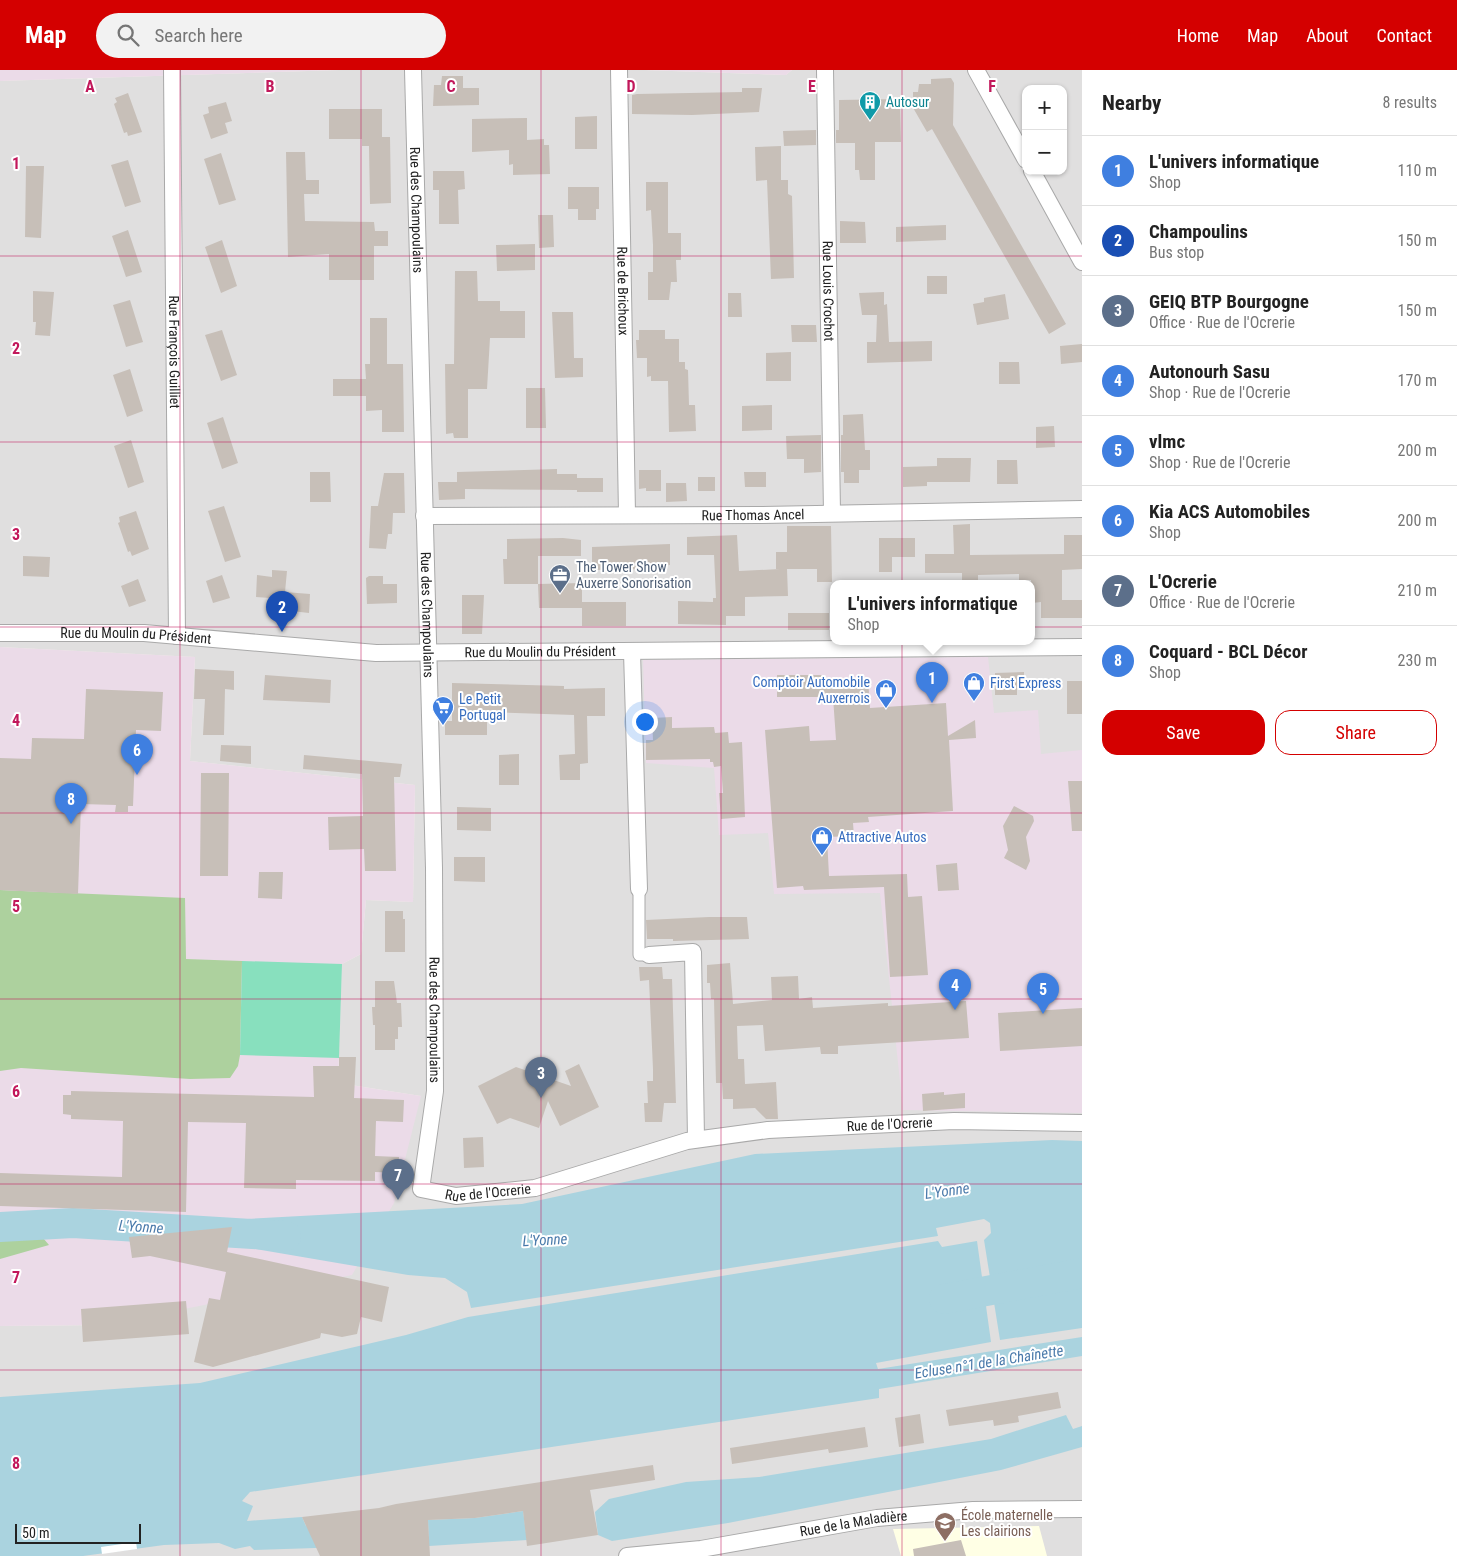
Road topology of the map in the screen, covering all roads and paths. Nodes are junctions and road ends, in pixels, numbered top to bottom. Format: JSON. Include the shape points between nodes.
{"nodes":[{"id":1,"x":172,"y":70,"type":"edge"},
{"id":2,"x":414,"y":70,"type":"edge"},
{"id":3,"x":619,"y":70,"type":"edge"},
{"id":4,"x":825,"y":70,"type":"edge"},
{"id":5,"x":976,"y":70,"type":"edge"},
{"id":6,"x":1022,"y":153,"type":"edge"},
{"id":7,"x":1034,"y":175,"type":"edge"},
{"id":8,"x":1082,"y":262,"type":"edge"},
{"id":9,"x":1082,"y":509,"type":"edge"},
{"id":10,"x":832,"y":513,"type":"junction"},
{"id":11,"x":627,"y":514,"type":"junction"},
{"id":12,"x":424,"y":516,"type":"junction"},
{"id":13,"x":0,"y":633,"type":"edge"},
{"id":14,"x":177,"y":636,"type":"junction"},
{"id":15,"x":1082,"y":647,"type":"edge"},
{"id":16,"x":632,"y":652,"type":"junction"},
{"id":17,"x":428,"y":653,"type":"junction"},
{"id":18,"x":639,"y":889,"type":"joint"},
{"id":19,"x":648,"y":954,"type":"joint"},
{"id":20,"x":1082,"y":1123,"type":"edge"},
{"id":21,"x":696,"y":1139,"type":"junction"},
{"id":22,"x":421,"y":1189,"type":"joint"},
{"id":23,"x":1082,"y":1509,"type":"edge"},
{"id":24,"x":627,"y":1556,"type":"edge"}],
"edges":[{"from":1,"to":14,"type":"street","name":"Rue François Guilliet"},
{"from":2,"to":12,"type":"street","name":"Rue des Champoulains"},
{"from":3,"to":11,"type":"street","name":"Rue de Brichoux"},
{"from":4,"to":10,"type":"street","name":"Rue Louis Crochot"},
{"from":5,"to":6,"type":"street"},
{"from":7,"to":8,"type":"street"},
{"from":9,"to":10,"type":"street","name":"Rue Thomas Ancel"},
{"from":10,"to":11,"type":"street","name":"Rue Thomas Ancel"},
{"from":11,"to":12,"type":"street","name":"Rue Thomas Ancel"},
{"from":12,"to":17,"type":"street","name":"Rue des Champoulains"},
{"from":13,"to":14,"type":"street","name":"Rue du Moulin du Président","via":[[101,631]]},
{"from":14,"to":17,"type":"street","name":"Rue du Moulin du Président","via":[[376,653]]},
{"from":15,"to":16,"type":"street","name":"Rue du Moulin du Président"},
{"from":16,"to":17,"type":"street","name":"Rue du Moulin du Président"},
{"from":16,"to":18,"type":"street"},
{"from":17,"to":22,"type":"street","name":"Rue des Champoulains","via":[[434,868],[434,1091]]},
{"from":18,"to":19,"type":"street","via":[[639,955]]},
{"from":19,"to":21,"type":"street","via":[[693,952]]},
{"from":20,"to":21,"type":"street","name":"Rue de l'Ocrerie","via":[[954,1121],[768,1130]]},
{"from":21,"to":22,"type":"street","name":"Rue de l'Ocrerie","via":[[535,1188],[456,1196]]},
{"from":23,"to":24,"type":"street","name":"Rue de la Maladière","via":[[973,1510],[877,1518],[701,1549]]}]}
